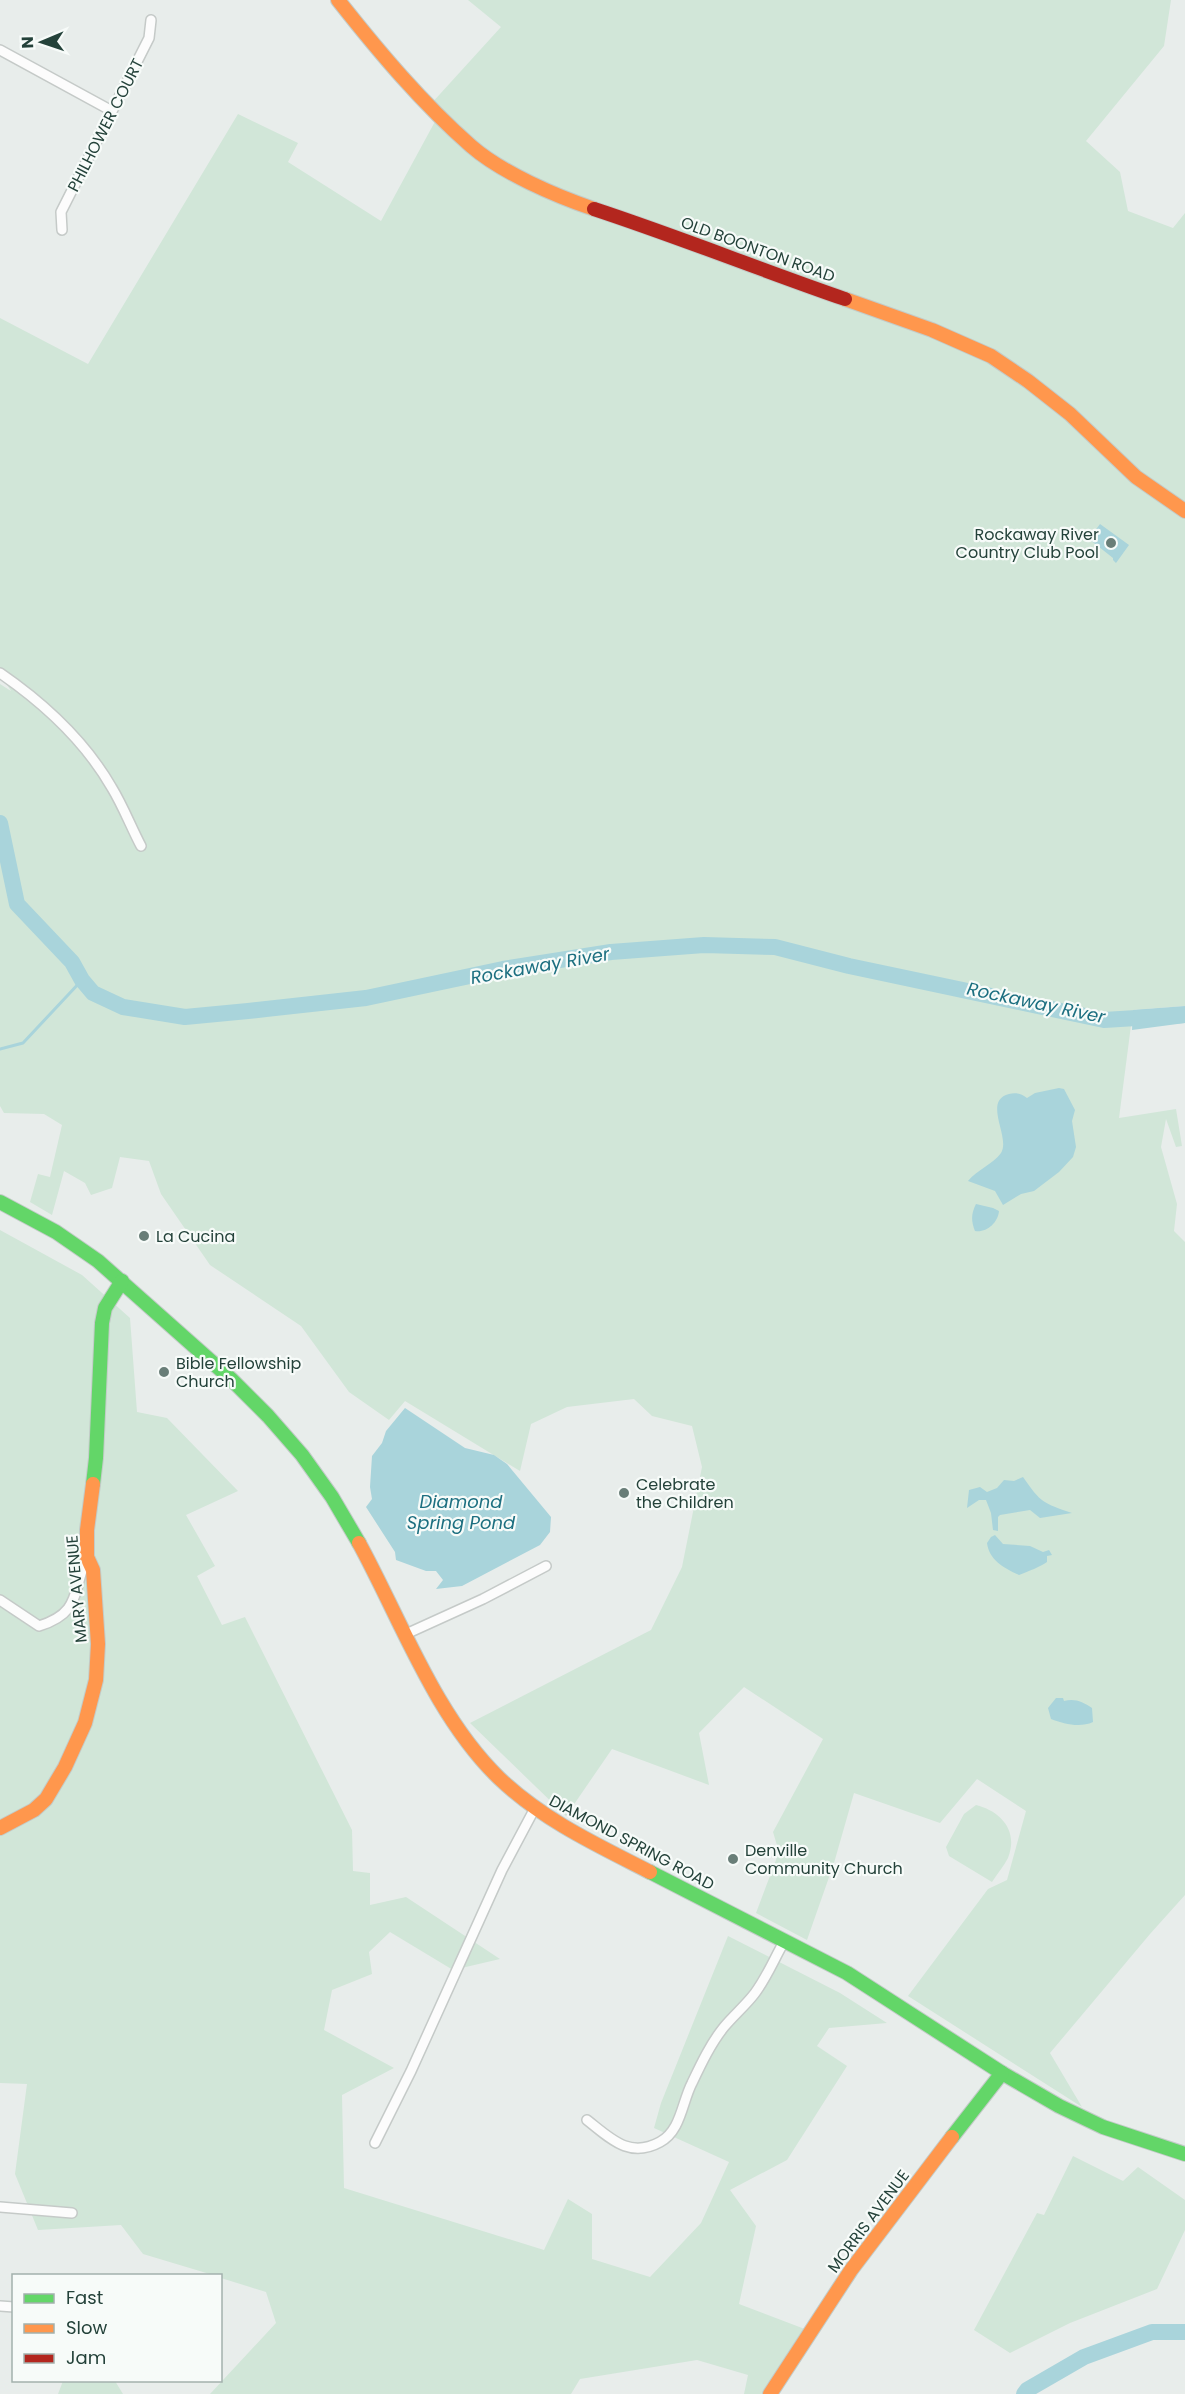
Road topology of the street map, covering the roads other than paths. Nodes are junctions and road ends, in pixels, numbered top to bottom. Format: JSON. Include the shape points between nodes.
{"nodes":[{"id":1,"x":338,"y":0,"type":"edge"},
{"id":2,"x":151,"y":20,"type":"dead end"},
{"id":3,"x":0,"y":50,"type":"edge"},
{"id":4,"x":112,"y":111,"type":"junction"},
{"id":5,"x":62,"y":230,"type":"dead end"},
{"id":6,"x":1185,"y":511,"type":"edge"},
{"id":7,"x":0,"y":674,"type":"edge"},
{"id":8,"x":141,"y":846,"type":"dead end"},
{"id":9,"x":0,"y":1202,"type":"edge"},
{"id":10,"x":122,"y":1281,"type":"junction"},
{"id":11,"x":87,"y":1557,"type":"junction"},
{"id":12,"x":546,"y":1566,"type":"dead end"},
{"id":13,"x":0,"y":1600,"type":"edge"},
{"id":14,"x":406,"y":1634,"type":"junction"},
{"id":15,"x":535,"y":1808,"type":"junction"},
{"id":16,"x":0,"y":1828,"type":"edge"},
{"id":17,"x":785,"y":1940,"type":"junction"},
{"id":18,"x":1002,"y":2073,"type":"junction"},
{"id":19,"x":587,"y":2120,"type":"dead end"},
{"id":20,"x":375,"y":2143,"type":"dead end"},
{"id":21,"x":1185,"y":2154,"type":"edge"},
{"id":22,"x":0,"y":2207,"type":"edge"},
{"id":23,"x":72,"y":2213,"type":"dead end"},
{"id":24,"x":770,"y":2394,"type":"edge"}],
"edges":[{"from":1,"to":6,"type":"street","name":"OLD BOONTON ROAD","via":[[385,60],[472,147],[493,162],[585,205],[925,327],[991,356],[1070,414],[1136,477]]},
{"from":2,"to":4,"type":"street","name":"PHILHOWER COURT","via":[[149,38]]},
{"from":3,"to":4,"type":"street"},
{"from":4,"to":5,"type":"street","name":"PHILHOWER COURT","via":[[61,212]]},
{"from":7,"to":8,"type":"street","via":[[44,706],[92,756]]},
{"from":9,"to":10,"type":"street","name":"DIAMOND SPRING ROAD","via":[[65,1237]]},
{"from":10,"to":11,"type":"street","name":"MARY AVENUE","via":[[105,1308],[102,1323],[97,1448]]},
{"from":10,"to":14,"type":"street","name":"DIAMOND SPRING ROAD","via":[[255,1402],[298,1451],[331,1496]]},
{"from":11,"to":13,"type":"street","via":[[71,1607],[52,1622],[39,1626]]},
{"from":11,"to":16,"type":"street","name":"MARY AVENUE","via":[[93,1570],[98,1644],[96,1680],[85,1723],[46,1799]]},
{"from":12,"to":14,"type":"street"},
{"from":14,"to":15,"type":"street","name":"DIAMOND SPRING ROAD","via":[[462,1734],[491,1770]]},
{"from":15,"to":17,"type":"street","name":"DIAMOND SPRING ROAD","via":[[562,1827]]},
{"from":15,"to":20,"type":"street","via":[[502,1870]]},
{"from":17,"to":18,"type":"street","name":"DIAMOND SPRING ROAD","via":[[847,1973]]},
{"from":17,"to":19,"type":"street","via":[[756,1992],[723,2028],[691,2085],[674,2130],[662,2142],[648,2147],[620,2146]]},
{"from":18,"to":21,"type":"street","name":"DIAMOND SPRING ROAD","via":[[1086,2119]]},
{"from":18,"to":24,"type":"street","name":"MORRIS AVENUE","via":[[855,2264]]},
{"from":22,"to":23,"type":"street"}]}
